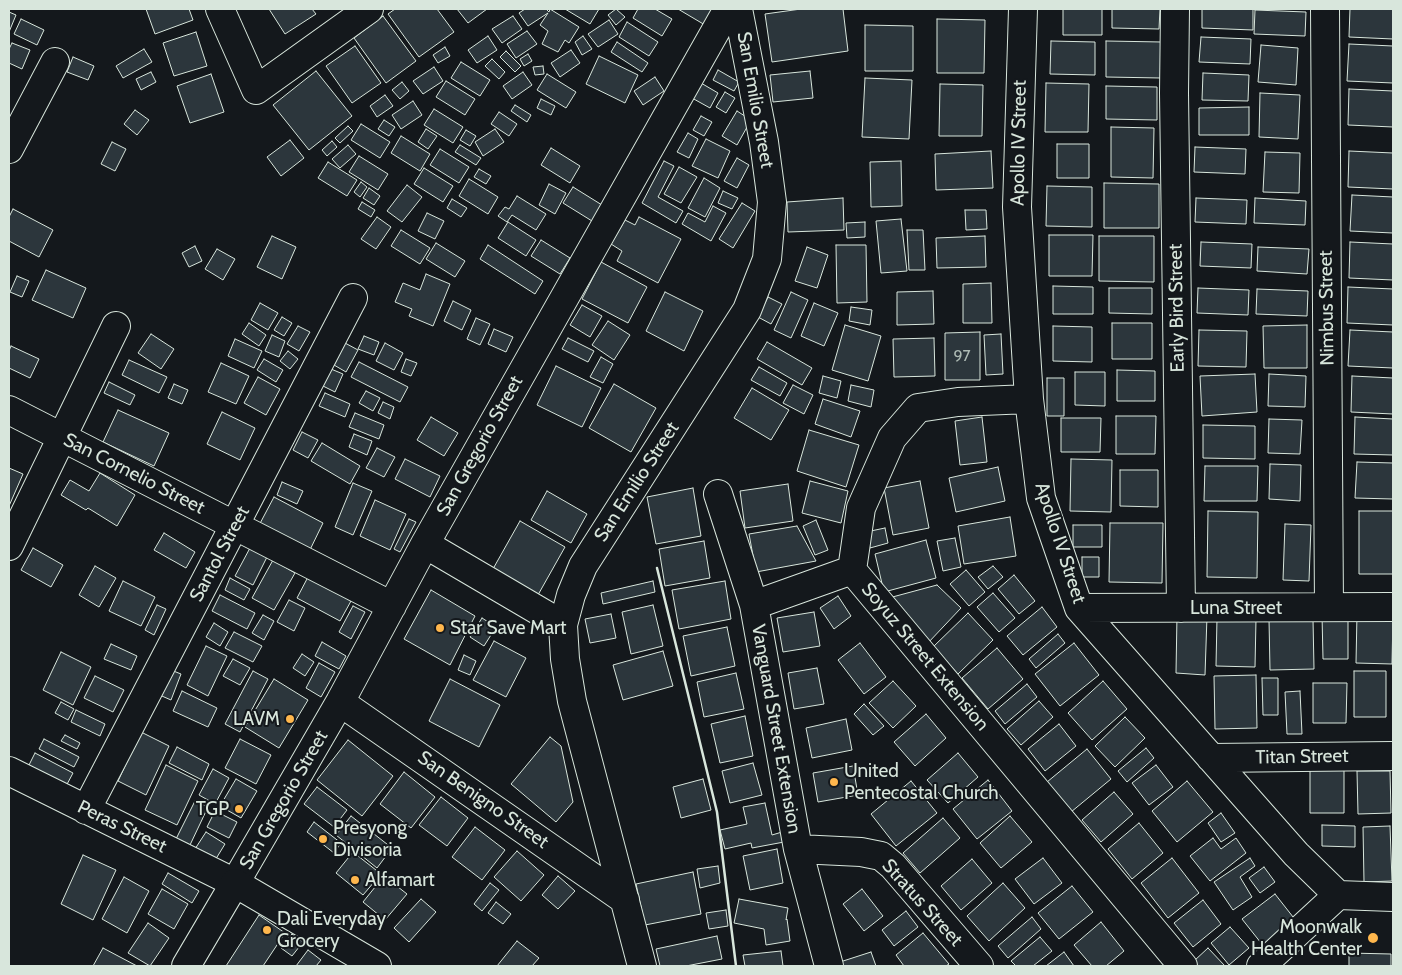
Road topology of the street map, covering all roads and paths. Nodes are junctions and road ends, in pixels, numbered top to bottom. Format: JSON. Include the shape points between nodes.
{"nodes":[{"id":1,"x":220,"y":9,"type":"edge"},
{"id":2,"x":369,"y":9,"type":"edge"},
{"id":3,"x":728,"y":9,"type":"edge"},
{"id":4,"x":738,"y":9,"type":"edge"},
{"id":5,"x":1023,"y":9,"type":"edge"},
{"id":6,"x":1175,"y":9,"type":"edge"},
{"id":7,"x":1325,"y":9,"type":"edge"},
{"id":8,"x":55,"y":62,"type":"dead end"},
{"id":9,"x":9,"y":149,"type":"edge"},
{"id":10,"x":353,"y":298,"type":"dead end"},
{"id":11,"x":116,"y":326,"type":"dead end"},
{"id":12,"x":1029,"y":399,"type":"junction"},
{"id":13,"x":9,"y":410,"type":"edge"},
{"id":14,"x":62,"y":437,"type":"junction"},
{"id":15,"x":718,"y":494,"type":"dead end"},
{"id":16,"x":235,"y":526,"type":"junction"},
{"id":17,"x":424,"y":544,"type":"junction"},
{"id":18,"x":9,"y":546,"type":"edge"},
{"id":19,"x":852,"y":570,"type":"junction"},
{"id":20,"x":754,"y":605,"type":"junction"},
{"id":21,"x":392,"y":606,"type":"junction"},
{"id":22,"x":1329,"y":607,"type":"junction"},
{"id":23,"x":1393,"y":607,"type":"edge"},
{"id":24,"x":1079,"y":608,"type":"junction"},
{"id":25,"x":1181,"y":608,"type":"junction"},
{"id":26,"x":563,"y":625,"type":"junction"},
{"id":27,"x":340,"y":702,"type":"junction"},
{"id":28,"x":1393,"y":756,"type":"edge"},
{"id":29,"x":1211,"y":758,"type":"junction"},
{"id":30,"x":9,"y":771,"type":"edge"},
{"id":31,"x":86,"y":810,"type":"junction"},
{"id":32,"x":798,"y":849,"type":"junction"},
{"id":33,"x":235,"y":884,"type":"junction"},
{"id":34,"x":1338,"y":895,"type":"junction"},
{"id":35,"x":1393,"y":897,"type":"edge"},
{"id":36,"x":625,"y":900,"type":"junction"},
{"id":37,"x":186,"y":966,"type":"edge"},
{"id":38,"x":377,"y":966,"type":"edge"},
{"id":39,"x":642,"y":966,"type":"edge"},
{"id":40,"x":829,"y":966,"type":"edge"},
{"id":41,"x":979,"y":966,"type":"edge"},
{"id":42,"x":1183,"y":966,"type":"edge"},
{"id":43,"x":1261,"y":966,"type":"edge"}],
"edges":[{"from":1,"to":2,"type":"street","via":[[256,90]]},
{"from":3,"to":17,"type":"street","name":"San Gregorio Street"},
{"from":4,"to":26,"type":"street","name":"San Emilio Street","via":[[764,142],[772,202],[767,259],[747,310],[583,566]]},
{"from":5,"to":12,"type":"street","name":"Apollo IV Street","via":[[1017,207]]},
{"from":6,"to":25,"type":"street","name":"Early Bird Street"},
{"from":7,"to":22,"type":"street","name":"Nimbus Street"},
{"from":8,"to":9,"type":"street"},
{"from":10,"to":16,"type":"street","name":"Santol Street"},
{"from":11,"to":14,"type":"street"},
{"from":12,"to":19,"type":"street","name":"Soyuz Street Extension","via":[[958,402],[918,408],[892,438],[861,508]]},
{"from":12,"to":24,"type":"street","name":"Apollo IV Street","via":[[1041,498]]},
{"from":13,"to":14,"type":"street","name":"San Cornelio Street"},
{"from":14,"to":16,"type":"street","name":"San Cornelio Street"},
{"from":14,"to":18,"type":"street"},
{"from":15,"to":20,"type":"street","name":"Vanguard Street Extension"},
{"from":16,"to":21,"type":"street","name":"San Cornelio Street"},
{"from":16,"to":31,"type":"street","name":"Santol Street"},
{"from":17,"to":21,"type":"street","name":"San Gregorio Street"},
{"from":17,"to":26,"type":"street"},
{"from":19,"to":20,"type":"street"},
{"from":19,"to":42,"type":"street","name":"Soyuz Street Extension"},
{"from":20,"to":32,"type":"street","name":"Vanguard Street Extension"},
{"from":21,"to":27,"type":"street","name":"San Gregorio Street"},
{"from":22,"to":23,"type":"street","name":"Luna Street"},
{"from":22,"to":25,"type":"street","name":"Luna Street"},
{"from":24,"to":25,"type":"street","name":"Luna Street"},
{"from":24,"to":29,"type":"street","name":"Apollo IV Street"},
{"from":26,"to":36,"type":"street","name":"San Emilio Street","via":[[572,701]]},
{"from":27,"to":33,"type":"street","name":"San Gregorio Street"},
{"from":27,"to":36,"type":"street","name":"San Benigno Street"},
{"from":28,"to":29,"type":"street","name":"Titan Street"},
{"from":29,"to":34,"type":"street","name":"Apollo IV Street","via":[[1296,854]]},
{"from":30,"to":31,"type":"street","name":"Peras Street"},
{"from":31,"to":33,"type":"street","name":"Peras Street"},
{"from":32,"to":40,"type":"street","name":"Vanguard Street Extension"},
{"from":32,"to":41,"type":"street","name":"Stratus Street","via":[[881,856]]},
{"from":33,"to":37,"type":"street","name":"San Gregorio Street"},
{"from":33,"to":38,"type":"street","name":"Peras Street"},
{"from":34,"to":35,"type":"street"},
{"from":34,"to":43,"type":"street"},
{"from":36,"to":39,"type":"street","name":"San Emilio Street"}]}
